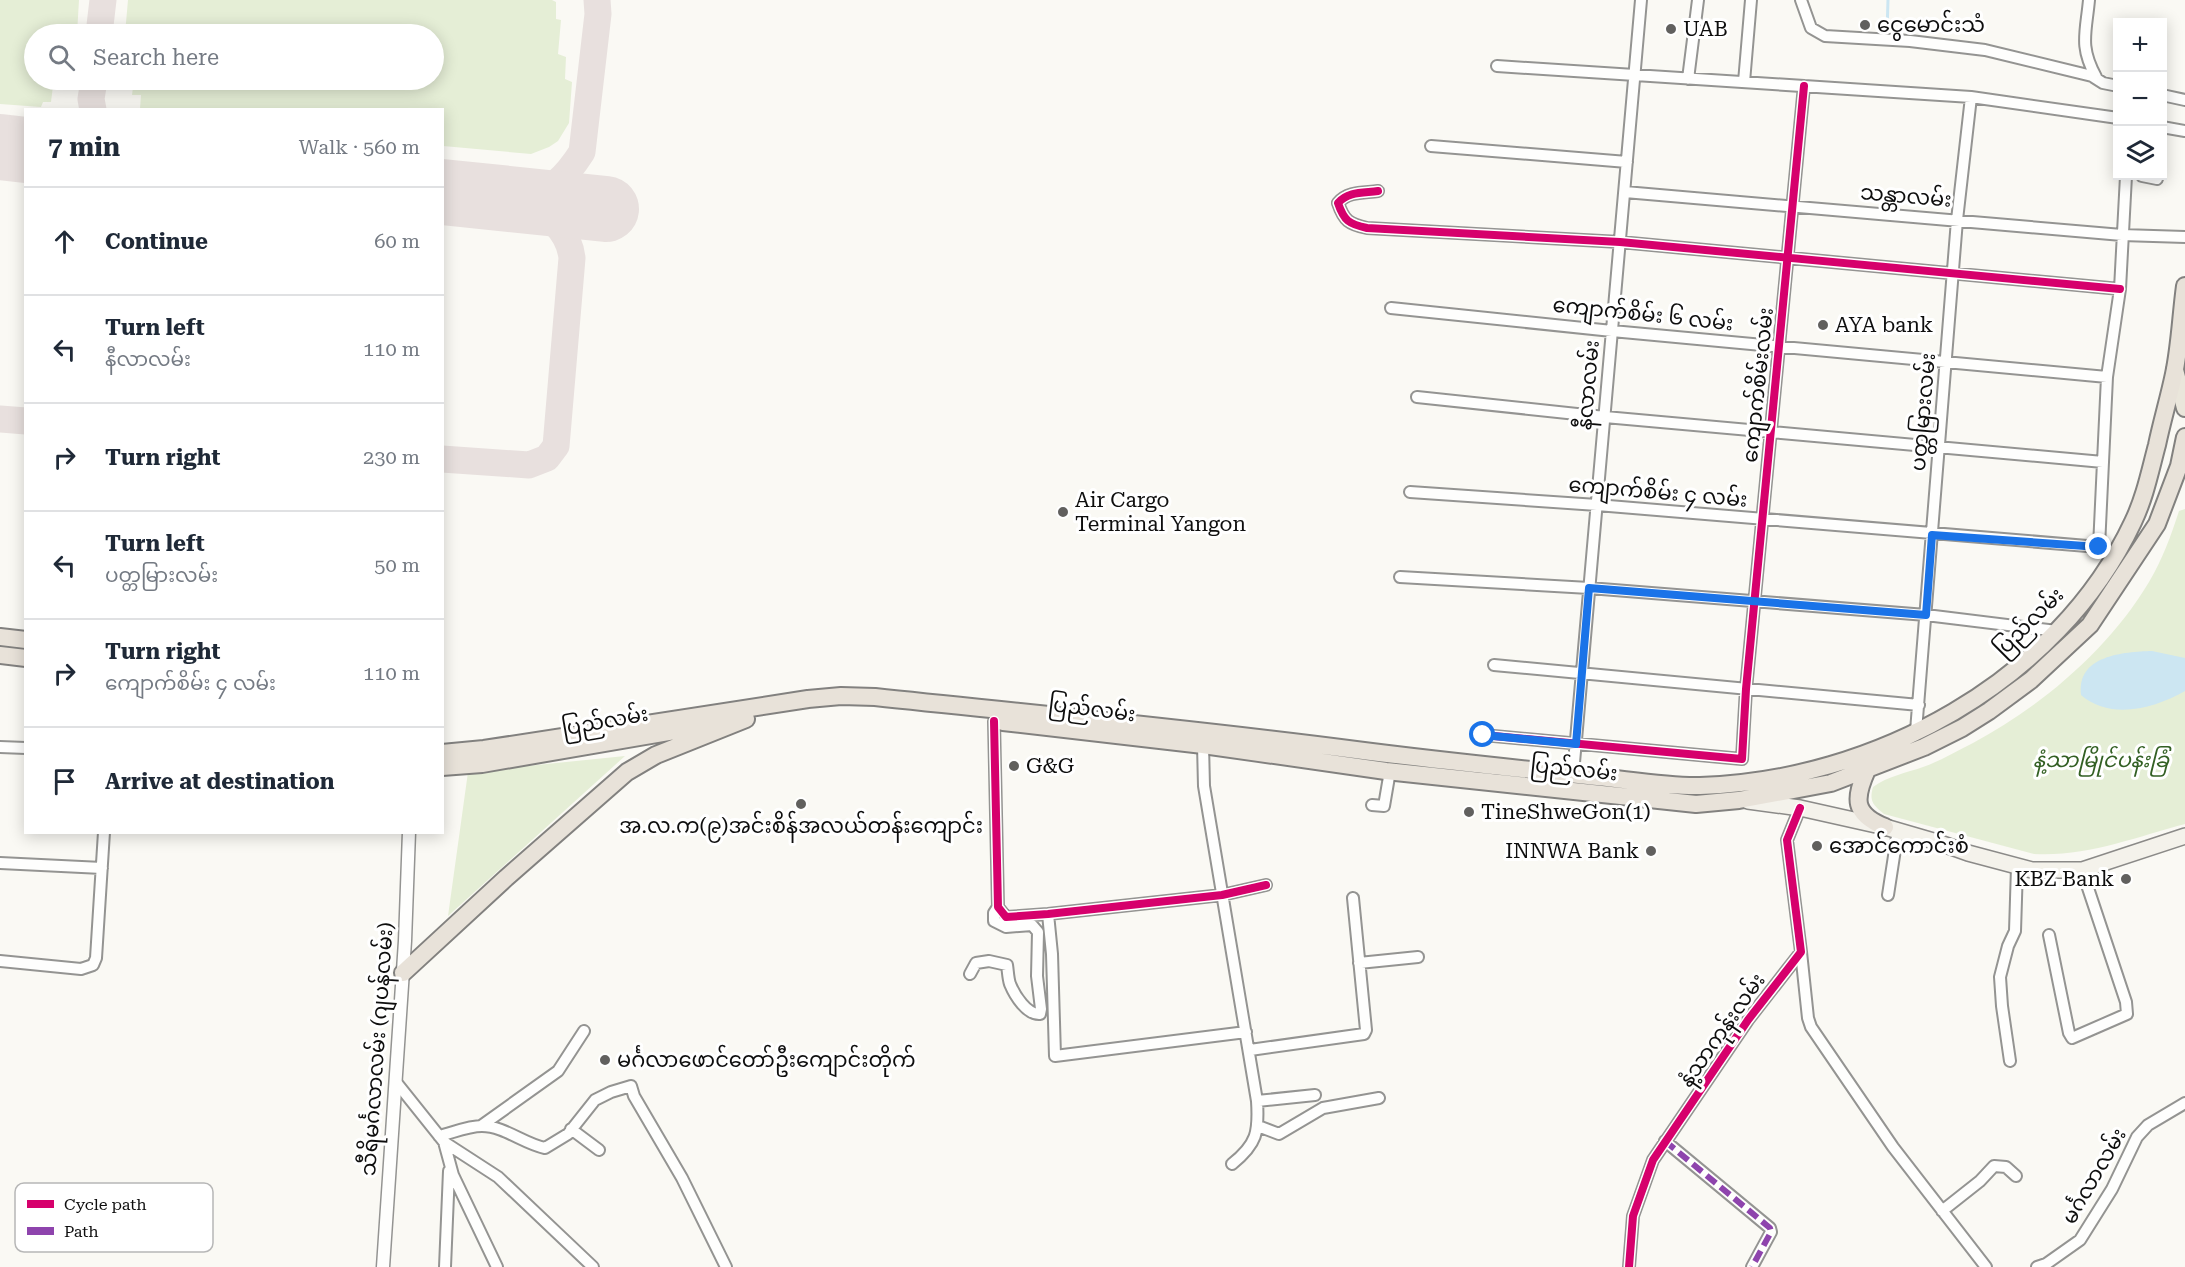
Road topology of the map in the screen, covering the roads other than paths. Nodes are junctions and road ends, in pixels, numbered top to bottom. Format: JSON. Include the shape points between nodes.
{"nodes":[{"id":1,"x":1641,"y":0,"type":"edge"},
{"id":2,"x":1698,"y":0,"type":"edge"},
{"id":3,"x":1751,"y":0,"type":"edge"},
{"id":4,"x":1801,"y":0,"type":"edge"},
{"id":5,"x":2089,"y":0,"type":"edge"},
{"id":6,"x":1497,"y":66,"type":"dead end"},
{"id":7,"x":1635,"y":75,"type":"junction"},
{"id":8,"x":2096,"y":77,"type":"junction"},
{"id":9,"x":1688,"y":79,"type":"junction"},
{"id":10,"x":1744,"y":82,"type":"junction"},
{"id":11,"x":2113,"y":85,"type":"edge"},
{"id":12,"x":1803,"y":87,"type":"junction"},
{"id":13,"x":2167,"y":96,"type":"edge"},
{"id":14,"x":1971,"y":97,"type":"junction"},
{"id":15,"x":2185,"y":100,"type":"edge"},
{"id":16,"x":2113,"y":117,"type":"edge"},
{"id":17,"x":2167,"y":128,"type":"edge"},
{"id":18,"x":2185,"y":131,"type":"edge"},
{"id":19,"x":1431,"y":146,"type":"dead end"},
{"id":20,"x":1627,"y":162,"type":"junction"},
{"id":21,"x":2126,"y":180,"type":"edge"},
{"id":22,"x":1378,"y":191,"type":"dead end"},
{"id":23,"x":1624,"y":192,"type":"junction"},
{"id":24,"x":1793,"y":206,"type":"junction"},
{"id":25,"x":1958,"y":220,"type":"junction"},
{"id":26,"x":2122,"y":235,"type":"junction"},
{"id":27,"x":2185,"y":237,"type":"edge"},
{"id":28,"x":1620,"y":242,"type":"junction"},
{"id":29,"x":1788,"y":258,"type":"junction"},
{"id":30,"x":1953,"y":273,"type":"junction"},
{"id":31,"x":2185,"y":286,"type":"edge"},
{"id":32,"x":2120,"y":289,"type":"junction"},
{"id":33,"x":1391,"y":308,"type":"dead end"},
{"id":34,"x":1612,"y":331,"type":"junction"},
{"id":35,"x":1779,"y":347,"type":"junction"},
{"id":36,"x":2178,"y":361,"type":"edge"},
{"id":37,"x":1946,"y":362,"type":"junction"},
{"id":38,"x":2108,"y":377,"type":"junction"},
{"id":39,"x":1417,"y":397,"type":"dead end"},
{"id":40,"x":2185,"y":408,"type":"edge"},
{"id":41,"x":1605,"y":417,"type":"junction"},
{"id":42,"x":1771,"y":432,"type":"junction"},
{"id":43,"x":2185,"y":437,"type":"edge"},
{"id":44,"x":1939,"y":447,"type":"junction"},
{"id":45,"x":2103,"y":462,"type":"junction"},
{"id":46,"x":1410,"y":492,"type":"dead end"},
{"id":47,"x":2177,"y":492,"type":"edge"},
{"id":48,"x":1597,"y":505,"type":"junction"},
{"id":49,"x":1763,"y":519,"type":"junction"},
{"id":50,"x":1932,"y":535,"type":"junction"},
{"id":51,"x":2099,"y":547,"type":"junction"},
{"id":52,"x":2115,"y":558,"type":"junction"},
{"id":53,"x":1400,"y":577,"type":"dead end"},
{"id":54,"x":1589,"y":588,"type":"junction"},
{"id":55,"x":1755,"y":601,"type":"junction"},
{"id":56,"x":1926,"y":615,"type":"junction"},
{"id":57,"x":2057,"y":632,"type":"junction"},
{"id":58,"x":0,"y":637,"type":"edge"},
{"id":59,"x":24,"y":640,"type":"edge"},
{"id":60,"x":0,"y":655,"type":"edge"},
{"id":61,"x":24,"y":658,"type":"edge"},
{"id":62,"x":1494,"y":665,"type":"dead end"},
{"id":63,"x":1582,"y":673,"type":"junction"},
{"id":64,"x":1746,"y":689,"type":"junction"},
{"id":65,"x":1919,"y":705,"type":"junction"},
{"id":66,"x":746,"y":718,"type":"junction"},
{"id":67,"x":994,"y":720,"type":"junction"},
{"id":68,"x":1916,"y":730,"type":"junction"},
{"id":69,"x":1483,"y":735,"type":"dead end"},
{"id":70,"x":1576,"y":744,"type":"junction"},
{"id":71,"x":1203,"y":745,"type":"junction"},
{"id":72,"x":0,"y":747,"type":"edge"},
{"id":73,"x":24,"y":748,"type":"edge"},
{"id":74,"x":444,"y":753,"type":"edge"},
{"id":75,"x":1863,"y":763,"type":"junction"},
{"id":76,"x":444,"y":767,"type":"edge"},
{"id":77,"x":1390,"y":771,"type":"junction"},
{"id":78,"x":1573,"y":774,"type":"junction"},
{"id":79,"x":1792,"y":783,"type":"junction"},
{"id":80,"x":1696,"y":786,"type":"junction"},
{"id":81,"x":1739,"y":800,"type":"junction"},
{"id":82,"x":1372,"y":805,"type":"dead end"},
{"id":83,"x":1798,"y":807,"type":"junction"},
{"id":84,"x":1892,"y":829,"type":"junction"},
{"id":85,"x":104,"y":834,"type":"edge"},
{"id":86,"x":409,"y":834,"type":"edge"},
{"id":87,"x":2185,"y":836,"type":"edge"},
{"id":88,"x":0,"y":863,"type":"edge"},
{"id":89,"x":2017,"y":867,"type":"junction"},
{"id":90,"x":102,"y":868,"type":"junction"},
{"id":91,"x":2082,"y":870,"type":"junction"},
{"id":92,"x":1266,"y":885,"type":"dead end"},
{"id":93,"x":1222,"y":894,"type":"junction"},
{"id":94,"x":1888,"y":896,"type":"dead end"},
{"id":95,"x":1353,"y":898,"type":"dead end"},
{"id":96,"x":998,"y":907,"type":"junction"},
{"id":97,"x":1048,"y":914,"type":"junction"},
{"id":98,"x":2049,"y":935,"type":"dead end"},
{"id":99,"x":1801,"y":952,"type":"junction"},
{"id":100,"x":1418,"y":957,"type":"dead end"},
{"id":101,"x":0,"y":961,"type":"edge"},
{"id":102,"x":1359,"y":963,"type":"junction"},
{"id":103,"x":403,"y":973,"type":"junction"},
{"id":104,"x":970,"y":974,"type":"dead end"},
{"id":105,"x":584,"y":1031,"type":"dead end"},
{"id":106,"x":1246,"y":1032,"type":"junction"},
{"id":107,"x":1250,"y":1050,"type":"junction"},
{"id":108,"x":2010,"y":1060,"type":"dead end"},
{"id":109,"x":396,"y":1082,"type":"junction"},
{"id":110,"x":1315,"y":1095,"type":"dead end"},
{"id":111,"x":1378,"y":1098,"type":"dead end"},
{"id":112,"x":1257,"y":1101,"type":"junction"},
{"id":113,"x":2185,"y":1103,"type":"edge"},
{"id":114,"x":481,"y":1126,"type":"junction"},
{"id":115,"x":1258,"y":1126,"type":"junction"},
{"id":116,"x":572,"y":1129,"type":"junction"},
{"id":117,"x":442,"y":1139,"type":"junction"},
{"id":118,"x":1665,"y":1142,"type":"junction"},
{"id":119,"x":599,"y":1150,"type":"dead end"},
{"id":120,"x":449,"y":1164,"type":"junction"},
{"id":121,"x":1232,"y":1164,"type":"dead end"},
{"id":122,"x":2016,"y":1176,"type":"dead end"},
{"id":123,"x":1942,"y":1211,"type":"junction"},
{"id":124,"x":382,"y":1267,"type":"edge"},
{"id":125,"x":445,"y":1267,"type":"edge"},
{"id":126,"x":497,"y":1267,"type":"edge"},
{"id":127,"x":593,"y":1267,"type":"edge"},
{"id":128,"x":726,"y":1267,"type":"edge"},
{"id":129,"x":1629,"y":1267,"type":"edge"},
{"id":130,"x":1752,"y":1267,"type":"edge"},
{"id":131,"x":1986,"y":1267,"type":"edge"},
{"id":132,"x":2037,"y":1267,"type":"edge"}],
"edges":[{"from":1,"to":7,"type":"street","name":"နီလာလမ်း"},
{"from":2,"to":9,"type":"street"},
{"from":3,"to":10,"type":"street"},
{"from":4,"to":8,"type":"street","via":[[1811,28],[1825,36],[1985,50]]},
{"from":5,"to":8,"type":"street","via":[[2083,42]]},
{"from":6,"to":7,"type":"street"},
{"from":7,"to":9,"type":"street"},
{"from":7,"to":20,"type":"street","name":"နီလာလမ်း"},
{"from":8,"to":11,"type":"street"},
{"from":9,"to":10,"type":"street"},
{"from":10,"to":12,"type":"street"},
{"from":12,"to":14,"type":"street"},
{"from":12,"to":24,"type":"street","name":"ကျောက်စိမ်းလမ်း"},
{"from":13,"to":15,"type":"street"},
{"from":14,"to":16,"type":"street"},
{"from":14,"to":25,"type":"street","name":"ပတ္တမြားလမ်း"},
{"from":17,"to":18,"type":"street"},
{"from":19,"to":20,"type":"street"},
{"from":20,"to":23,"type":"street","name":"နီလာလမ်း"},
{"from":21,"to":26,"type":"street"},
{"from":22,"to":28,"type":"street","via":[[1349,194],[1338,203],[1342,216],[1367,228]]},
{"from":23,"to":24,"type":"street","name":"သန္တာလမ်း"},
{"from":23,"to":28,"type":"street","name":"နီလာလမ်း"},
{"from":24,"to":25,"type":"street","name":"သန္တာလမ်း"},
{"from":24,"to":29,"type":"street","name":"ကျောက်စိမ်းလမ်း"},
{"from":25,"to":26,"type":"street","name":"သန္တာလမ်း"},
{"from":25,"to":30,"type":"street","name":"ပတ္တမြားလမ်း"},
{"from":26,"to":27,"type":"street","name":"သန္တာလမ်း"},
{"from":26,"to":32,"type":"street"},
{"from":28,"to":29,"type":"street"},
{"from":28,"to":34,"type":"street","name":"နီလာလမ်း"},
{"from":29,"to":30,"type":"street"},
{"from":29,"to":35,"type":"street","name":"ကျောက်စိမ်းလမ်း"},
{"from":30,"to":32,"type":"street"},
{"from":30,"to":37,"type":"street","name":"ပတ္တမြားလမ်း"},
{"from":31,"to":36,"type":"highway","name":"ပြည်လမ်း"},
{"from":32,"to":38,"type":"street"},
{"from":33,"to":34,"type":"street","name":"ကျောက်စိမ်း ၆ လမ်း"},
{"from":34,"to":35,"type":"street","name":"ကျောက်စိမ်း ၆ လမ်း"},
{"from":34,"to":41,"type":"street","name":"နီလာလမ်း"},
{"from":35,"to":37,"type":"street","name":"ကျောက်စိမ်း ၆ လမ်း"},
{"from":35,"to":42,"type":"street","name":"ကျောက်စိမ်းလမ်း"},
{"from":36,"to":40,"type":"main road"},
{"from":36,"to":52,"type":"highway","name":"ပြည်လမ်း","via":[[2146,490]]},
{"from":37,"to":38,"type":"street","name":"ကျောက်စိမ်း ၆ လမ်း"},
{"from":37,"to":44,"type":"street","name":"ပတ္တမြားလမ်း"},
{"from":38,"to":45,"type":"street"},
{"from":39,"to":41,"type":"street","name":"ကျောက်စိမ်းလမ်း"},
{"from":41,"to":42,"type":"street","name":"ကျောက်စိမ်းလမ်း"},
{"from":41,"to":48,"type":"street","name":"နီလာလမ်း"},
{"from":42,"to":44,"type":"street","name":"ကျောက်စိမ်းလမ်း"},
{"from":42,"to":49,"type":"street","name":"ကျောက်စိမ်းလမ်း"},
{"from":43,"to":47,"type":"highway","name":"ပြည်လမ်း"},
{"from":44,"to":45,"type":"street","name":"ကျောက်စိမ်းလမ်း"},
{"from":44,"to":50,"type":"street","name":"ပတ္တမြားလမ်း"},
{"from":45,"to":51,"type":"street"},
{"from":46,"to":48,"type":"street","name":"ကျောက်စိမ်း ၄ လမ်း"},
{"from":47,"to":75,"type":"highway","name":"ပြည်လမ်း","via":[[2090,625],[2031,680],[1962,728],[1924,747]]},
{"from":48,"to":49,"type":"street","name":"ကျောက်စိမ်း ၄ လမ်း"},
{"from":48,"to":54,"type":"street","name":"နီလာလမ်း"},
{"from":49,"to":50,"type":"street","name":"ကျောက်စိမ်း ၄ လမ်း"},
{"from":49,"to":55,"type":"street","name":"ကျောက်စိမ်းလမ်း"},
{"from":50,"to":51,"type":"street","name":"ကျောက်စိမ်း ၄ လမ်း"},
{"from":50,"to":56,"type":"street","name":"ပတ္တမြားလမ်း"},
{"from":51,"to":52,"type":"street"},
{"from":52,"to":57,"type":"highway","name":"ပြည်လမ်း"},
{"from":53,"to":54,"type":"street"},
{"from":54,"to":55,"type":"street"},
{"from":54,"to":63,"type":"street","name":"နီလာလမ်း"},
{"from":55,"to":56,"type":"street"},
{"from":55,"to":64,"type":"street","name":"ကျောက်စိမ်းလမ်း"},
{"from":56,"to":57,"type":"street"},
{"from":56,"to":65,"type":"street","name":"ပတ္တမြားလမ်း"},
{"from":57,"to":68,"type":"highway","name":"ပြည်လမ်း","via":[[1980,695]]},
{"from":58,"to":59,"type":"highway"},
{"from":60,"to":61,"type":"highway"},
{"from":62,"to":63,"type":"street"},
{"from":63,"to":64,"type":"street"},
{"from":63,"to":70,"type":"street","name":"နီလာလမ်း"},
{"from":64,"to":65,"type":"street"},
{"from":64,"to":70,"type":"street","name":"ကျောက်စိမ်းလမ်း","via":[[1742,759]]},
{"from":65,"to":68,"type":"street","name":"ပတ္တမြားလမ်း"},
{"from":66,"to":67,"type":"highway","name":"ပြည်လမ်း","via":[[808,708],[874,706]]},
{"from":66,"to":76,"type":"highway","name":"ပြည်လမ်း","via":[[494,762]]},
{"from":66,"to":103,"type":"highway","via":[[656,755],[627,772]]},
{"from":67,"to":71,"type":"highway","name":"ပြည်လမ်း"},
{"from":67,"to":96,"type":"street"},
{"from":68,"to":75,"type":"highway","name":"ပြည်လမ်း"},
{"from":69,"to":70,"type":"street"},
{"from":70,"to":78,"type":"street","name":"နီလာလမ်း"},
{"from":71,"to":77,"type":"highway","name":"ပြည်လမ်း"},
{"from":71,"to":93,"type":"street","via":[[1204,786]]},
{"from":72,"to":73,"type":"street"},
{"from":74,"to":78,"type":"highway","name":"ပြည်လမ်း","via":[[808,699],[875,697]]},
{"from":75,"to":79,"type":"highway","name":"ပြည်လမ်း","via":[[1831,783]]},
{"from":75,"to":84,"type":"highway","via":[[1857,796],[1861,811],[1869,820]]},
{"from":77,"to":81,"type":"highway","name":"ပြည်လမ်း","via":[[1696,804]]},
{"from":77,"to":82,"type":"street","via":[[1384,806]]},
{"from":78,"to":80,"type":"highway","name":"ပြည်လမ်း"},
{"from":79,"to":80,"type":"highway","name":"ပြည်လမ်း"},
{"from":79,"to":81,"type":"highway","name":"ပြည်လမ်း"},
{"from":79,"to":83,"type":"main road"},
{"from":80,"to":81,"type":"main road","name":"ပြည်လမ်း"},
{"from":81,"to":83,"type":"main road"},
{"from":83,"to":84,"type":"main road"},
{"from":83,"to":99,"type":"street","via":[[1787,840]]},
{"from":84,"to":89,"type":"main road"},
{"from":84,"to":94,"type":"street"},
{"from":85,"to":90,"type":"street"},
{"from":86,"to":103,"type":"street","name":"သီရိမင်္ဂလာလမ်း (ဂျပန်လမ်း)"},
{"from":87,"to":91,"type":"main road"},
{"from":88,"to":90,"type":"street"},
{"from":89,"to":91,"type":"main road"},
{"from":89,"to":108,"type":"street","via":[[2015,931],[2000,977]]},
{"from":90,"to":101,"type":"street","via":[[93,965],[81,969]]},
{"from":91,"to":98,"type":"street","via":[[2127,1014],[2072,1038]]},
{"from":92,"to":93,"type":"street"},
{"from":93,"to":97,"type":"street"},
{"from":93,"to":106,"type":"street"},
{"from":95,"to":102,"type":"street"},
{"from":96,"to":97,"type":"street","via":[[1006,917]]},
{"from":96,"to":104,"type":"street","via":[[994,921],[1006,927],[1032,925],[1038,932],[1040,1014],[1028,1012],[1010,984],[1007,964],[976,963]]},
{"from":97,"to":106,"type":"street","via":[[1055,1056]]},
{"from":99,"to":118,"type":"street","name":"နံ့သာကုန်းလမ်း","via":[[1748,1020]]},
{"from":99,"to":123,"type":"street","via":[[1811,1027]]},
{"from":100,"to":102,"type":"street"},
{"from":102,"to":107,"type":"street","via":[[1364,1034]]},
{"from":103,"to":109,"type":"street","name":"သီရိမင်္ဂလာလမ်း (ဂျပန်လမ်း)"},
{"from":105,"to":114,"type":"street","via":[[558,1071]]},
{"from":106,"to":107,"type":"street"},
{"from":107,"to":112,"type":"street"},
{"from":109,"to":117,"type":"street"},
{"from":109,"to":124,"type":"street","name":"သီရိမင်္ဂလာလမ်း (ဂျပန်လမ်း)"},
{"from":110,"to":112,"type":"street"},
{"from":111,"to":115,"type":"street","via":[[1323,1108],[1279,1134]]},
{"from":112,"to":115,"type":"street"},
{"from":113,"to":132,"type":"street","name":"မင်္ဂလာလမ်း","via":[[2148,1125],[2137,1137],[2112,1189],[2080,1240]]},
{"from":114,"to":116,"type":"street","via":[[545,1148]]},
{"from":114,"to":117,"type":"street"},
{"from":115,"to":121,"type":"street","via":[[1248,1151]]},
{"from":116,"to":119,"type":"street"},
{"from":116,"to":128,"type":"street","via":[[595,1100],[631,1086]]},
{"from":117,"to":120,"type":"street"},
{"from":117,"to":127,"type":"street","via":[[498,1177]]},
{"from":118,"to":129,"type":"street","name":"နံ့သာကုန်းလမ်း","via":[[1653,1160],[1633,1216]]},
{"from":118,"to":130,"type":"street","via":[[1770,1228]]},
{"from":120,"to":125,"type":"street"},
{"from":120,"to":126,"type":"street"},
{"from":122,"to":123,"type":"street","via":[[2006,1167],[1994,1167]]},
{"from":123,"to":131,"type":"street"}]}
